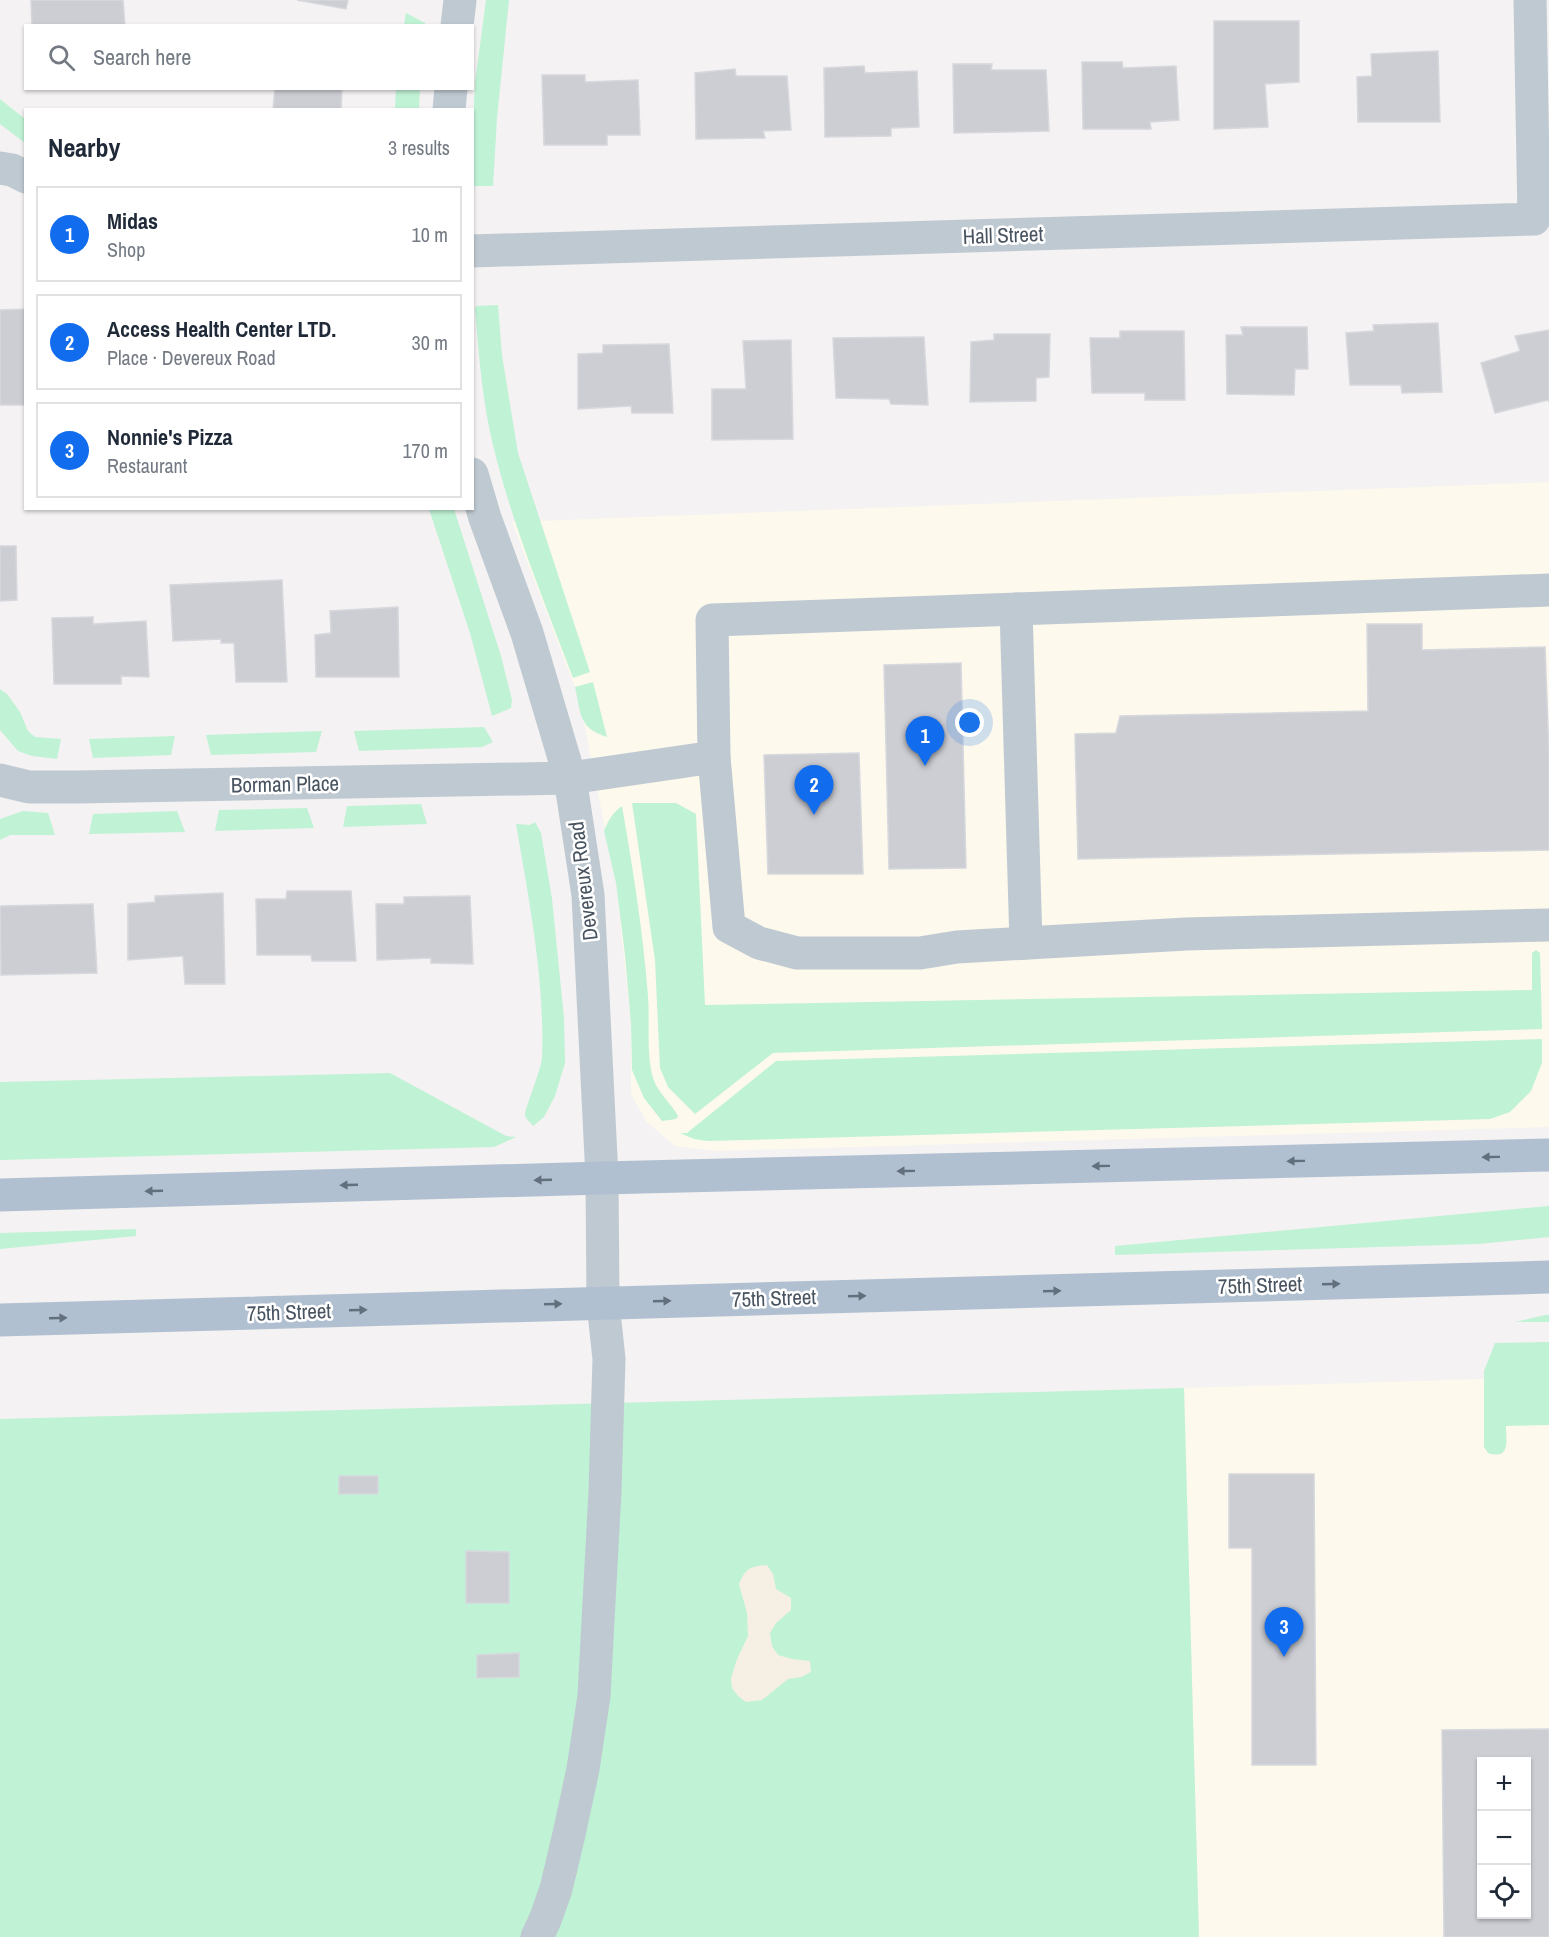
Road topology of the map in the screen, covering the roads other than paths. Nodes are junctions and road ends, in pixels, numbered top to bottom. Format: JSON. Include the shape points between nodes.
{"nodes":[{"id":1,"x":460,"y":0,"type":"edge"},
{"id":2,"x":1530,"y":0,"type":"edge"},
{"id":3,"x":457,"y":24,"type":"edge"},
{"id":4,"x":451,"y":90,"type":"edge"},
{"id":5,"x":449,"y":108,"type":"edge"},
{"id":6,"x":0,"y":168,"type":"edge"},
{"id":7,"x":24,"y":176,"type":"edge"},
{"id":8,"x":474,"y":251,"type":"edge"},
{"id":9,"x":474,"y":481,"type":"edge"},
{"id":10,"x":1549,"y":590,"type":"edge"},
{"id":11,"x":1016,"y":609,"type":"junction"},
{"id":12,"x":714,"y":757,"type":"junction"},
{"id":13,"x":570,"y":778,"type":"junction"},
{"id":14,"x":0,"y":780,"type":"edge"},
{"id":15,"x":1549,"y":925,"type":"edge"},
{"id":16,"x":1026,"y":944,"type":"junction"},
{"id":17,"x":1549,"y":1155,"type":"edge"},
{"id":18,"x":602,"y":1178,"type":"junction"},
{"id":19,"x":0,"y":1195,"type":"edge"},
{"id":20,"x":1549,"y":1277,"type":"edge"},
{"id":21,"x":603,"y":1303,"type":"junction"},
{"id":22,"x":0,"y":1320,"type":"edge"},
{"id":23,"x":537,"y":1937,"type":"edge"}],
"edges":[{"from":1,"to":3,"type":"street"},
{"from":2,"to":8,"type":"street","name":"Hall Street","via":[[1534,219]]},
{"from":4,"to":5,"type":"street"},
{"from":6,"to":7,"type":"street"},
{"from":9,"to":13,"type":"street","name":"Devereux Road","via":[[527,633]]},
{"from":10,"to":11,"type":"street"},
{"from":11,"to":12,"type":"street","via":[[712,620]]},
{"from":11,"to":16,"type":"street"},
{"from":12,"to":13,"type":"street","name":"Borman Place"},
{"from":12,"to":16,"type":"street","via":[[729,927],[759,943],[797,953],[920,953]]},
{"from":13,"to":14,"type":"street","name":"Borman Place","via":[[77,787],[29,786]]},
{"from":13,"to":18,"type":"street","name":"Devereux Road","via":[[588,895]]},
{"from":15,"to":16,"type":"street","via":[[1186,934]]},
{"from":17,"to":18,"type":"main road","one_way":true},
{"from":18,"to":19,"type":"main road","one_way":true},
{"from":18,"to":21,"type":"street","name":"Devereux Road"},
{"from":21,"to":20,"type":"main road","name":"75th Street","one_way":true},
{"from":22,"to":21,"type":"main road","name":"75th Street","one_way":true},
{"from":21,"to":23,"type":"street","name":"Devereux Road","via":[[609,1359],[594,1696],[567,1845],[556,1889]]}]}
